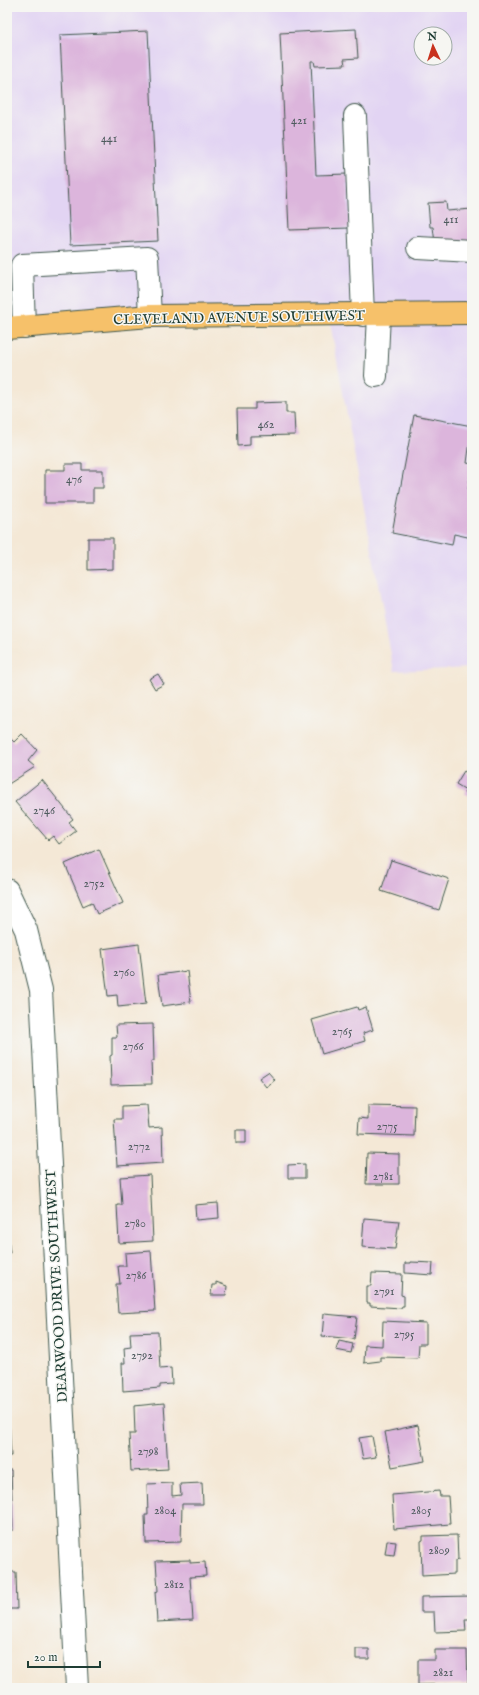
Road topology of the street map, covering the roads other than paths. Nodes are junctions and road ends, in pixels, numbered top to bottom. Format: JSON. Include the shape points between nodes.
{"nodes":[{"id":1,"x":356,"y":116,"type":"dead end"},
{"id":2,"x":418,"y":248,"type":"dead end"},
{"id":3,"x":472,"y":251,"type":"edge"},
{"id":4,"x":472,"y":313,"type":"edge"},
{"id":5,"x":371,"y":315,"type":"junction"},
{"id":6,"x":150,"y":316,"type":"junction"},
{"id":7,"x":16,"y":328,"type":"edge"},
{"id":8,"x":376,"y":376,"type":"dead end"},
{"id":9,"x":7,"y":890,"type":"edge"},
{"id":10,"x":77,"y":1688,"type":"edge"}],
"edges":[{"from":1,"to":5,"type":"street"},
{"from":2,"to":3,"type":"street"},
{"from":4,"to":5,"type":"main road","name":"CLEVELAND AVENUE SOUTHWEST"},
{"from":5,"to":6,"type":"main road","name":"CLEVELAND AVENUE SOUTHWEST"},
{"from":5,"to":8,"type":"street"},
{"from":6,"to":7,"type":"main road","name":"CLEVELAND AVENUE SOUTHWEST"},
{"from":6,"to":7,"type":"street","via":[[147,258],[22,265]]},
{"from":9,"to":10,"type":"street","name":"DEARWOOD DRIVE SOUTHWEST","via":[[26,930],[41,990]]}]}
